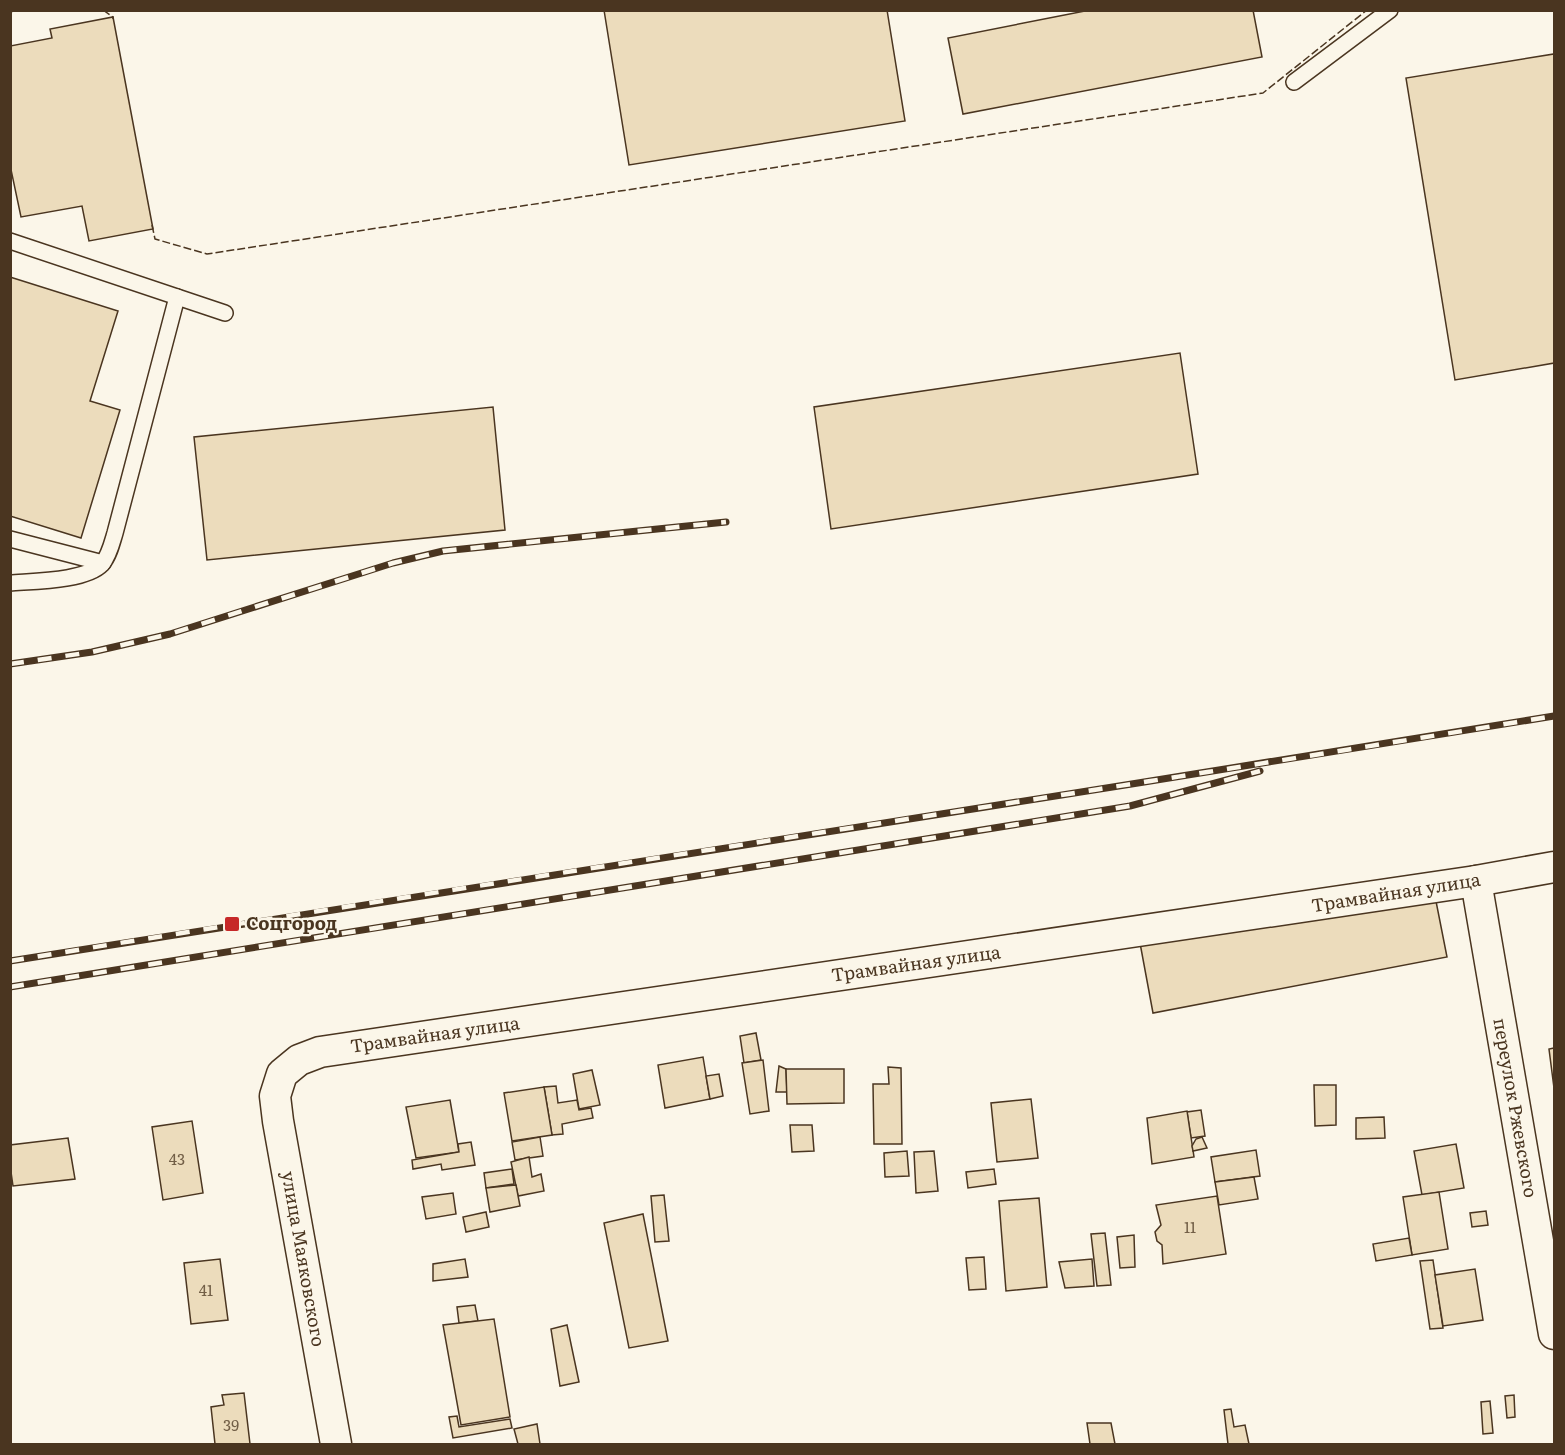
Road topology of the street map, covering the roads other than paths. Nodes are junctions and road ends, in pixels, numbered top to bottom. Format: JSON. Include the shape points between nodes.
{"nodes":[{"id":1,"x":1390,"y":10,"type":"edge"},
{"id":2,"x":1294,"y":82,"type":"dead end"},
{"id":3,"x":10,"y":241,"type":"edge"},
{"id":4,"x":177,"y":297,"type":"junction"},
{"id":5,"x":225,"y":313,"type":"dead end"},
{"id":6,"x":10,"y":539,"type":"edge"},
{"id":7,"x":103,"y":563,"type":"junction"},
{"id":8,"x":10,"y":584,"type":"edge"},
{"id":9,"x":1554,"y":867,"type":"edge"},
{"id":10,"x":1476,"y":881,"type":"junction"},
{"id":11,"x":282,"y":1074,"type":"joint"},
{"id":12,"x":1554,"y":1334,"type":"edge"},
{"id":13,"x":336,"y":1444,"type":"edge"}],
"edges":[{"from":1,"to":2,"type":"lane"},
{"from":3,"to":4,"type":"lane"},
{"from":4,"to":5,"type":"lane"},
{"from":4,"to":7,"type":"lane","via":[[115,533]]},
{"from":6,"to":7,"type":"lane"},
{"from":7,"to":8,"type":"lane","via":[[79,576]]},
{"from":9,"to":10,"type":"street","name":"Трамвайная улица"},
{"from":10,"to":11,"type":"street","name":"Трамвайная улица","via":[[320,1052],[298,1060]]},
{"from":10,"to":12,"type":"street","name":"переулок Ржевского"},
{"from":11,"to":13,"type":"street","name":"улица Маяковского","via":[[275,1096],[278,1121]]}]}
